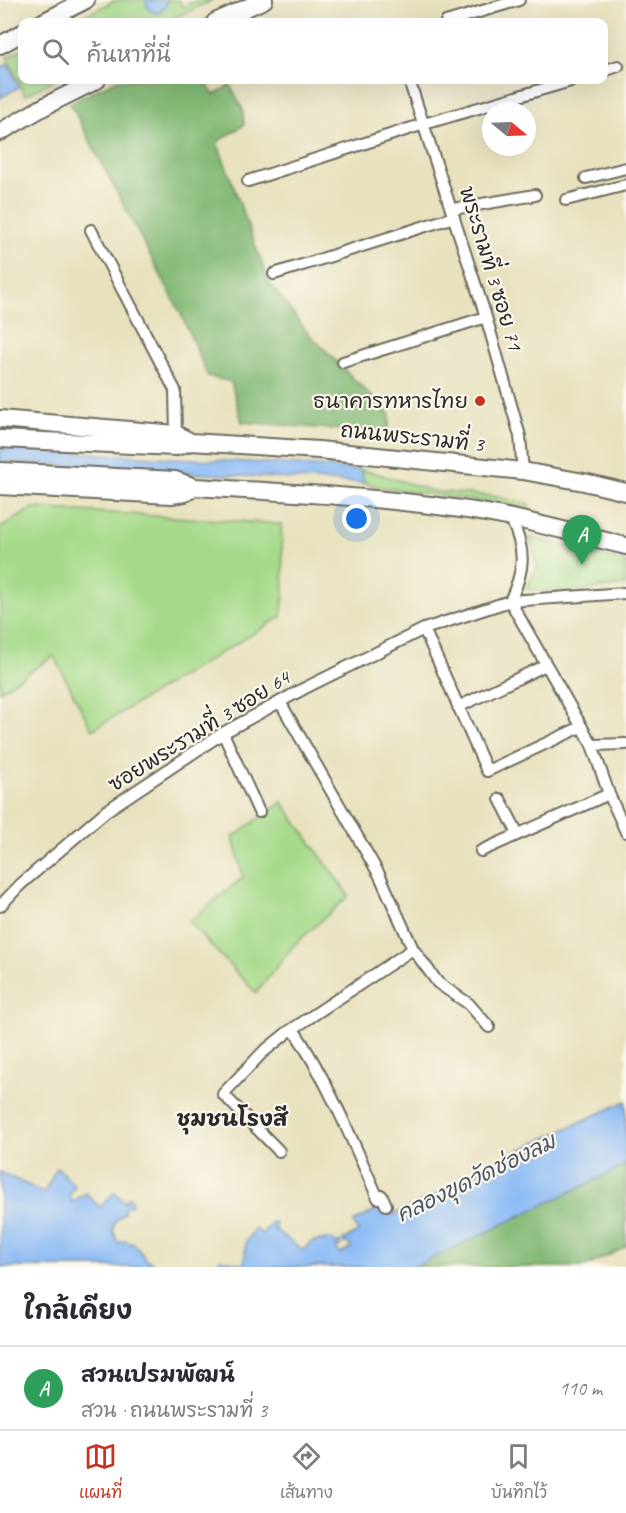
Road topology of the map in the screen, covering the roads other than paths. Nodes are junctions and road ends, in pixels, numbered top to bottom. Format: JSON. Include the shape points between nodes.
{"nodes":[{"id":1,"x":86,"y":0,"type":"edge"},
{"id":2,"x":264,"y":0,"type":"edge"},
{"id":3,"x":519,"y":0,"type":"edge"},
{"id":4,"x":50,"y":18,"type":"edge"},
{"id":5,"x":224,"y":18,"type":"edge"},
{"id":6,"x":459,"y":18,"type":"edge"},
{"id":7,"x":18,"y":35,"type":"edge"},
{"id":8,"x":0,"y":45,"type":"edge"},
{"id":9,"x":618,"y":66,"type":"dead end"},
{"id":10,"x":608,"y":69,"type":"edge"},
{"id":11,"x":89,"y":84,"type":"edge"},
{"id":12,"x":410,"y":84,"type":"edge"},
{"id":13,"x":560,"y":84,"type":"edge"},
{"id":14,"x":424,"y":124,"type":"junction"},
{"id":15,"x":0,"y":132,"type":"edge"},
{"id":16,"x":626,"y":168,"type":"edge"},
{"id":17,"x":586,"y":178,"type":"dead end"},
{"id":18,"x":248,"y":181,"type":"dead end"},
{"id":19,"x":626,"y":185,"type":"edge"},
{"id":20,"x":535,"y":195,"type":"dead end"},
{"id":21,"x":566,"y":200,"type":"dead end"},
{"id":22,"x":453,"y":213,"type":"junction"},
{"id":23,"x":91,"y":230,"type":"dead end"},
{"id":24,"x":274,"y":274,"type":"dead end"},
{"id":25,"x":486,"y":317,"type":"junction"},
{"id":26,"x":343,"y":362,"type":"dead end"},
{"id":27,"x":0,"y":419,"type":"edge"},
{"id":28,"x":183,"y":438,"type":"junction"},
{"id":29,"x":0,"y":439,"type":"edge"},
{"id":30,"x":0,"y":471,"type":"edge"},
{"id":31,"x":523,"y":471,"type":"junction"},
{"id":32,"x":0,"y":486,"type":"edge"},
{"id":33,"x":195,"y":488,"type":"junction"},
{"id":34,"x":626,"y":492,"type":"edge"},
{"id":35,"x":511,"y":519,"type":"junction"},
{"id":36,"x":626,"y":546,"type":"edge"},
{"id":37,"x":626,"y":592,"type":"edge"},
{"id":38,"x":510,"y":601,"type":"junction"},
{"id":39,"x":424,"y":629,"type":"junction"},
{"id":40,"x":546,"y":665,"type":"junction"},
{"id":41,"x":280,"y":702,"type":"junction"},
{"id":42,"x":458,"y":707,"type":"junction"},
{"id":43,"x":581,"y":727,"type":"junction"},
{"id":44,"x":223,"y":733,"type":"junction"},
{"id":45,"x":626,"y":744,"type":"edge"},
{"id":46,"x":591,"y":745,"type":"junction"},
{"id":47,"x":609,"y":794,"type":"junction"},
{"id":48,"x":500,"y":799,"type":"dead end"},
{"id":49,"x":259,"y":812,"type":"dead end"},
{"id":50,"x":626,"y":832,"type":"edge"},
{"id":51,"x":518,"y":834,"type":"junction"},
{"id":52,"x":482,"y":851,"type":"dead end"},
{"id":53,"x":0,"y":906,"type":"edge"},
{"id":54,"x":413,"y":949,"type":"junction"},
{"id":55,"x":489,"y":1027,"type":"dead end"},
{"id":56,"x":293,"y":1029,"type":"junction"},
{"id":57,"x":279,"y":1151,"type":"dead end"},
{"id":58,"x":386,"y":1205,"type":"dead end"}],
"edges":[{"from":1,"to":4,"type":"main road"},
{"from":2,"to":5,"type":"main road"},
{"from":3,"to":6,"type":"street"},
{"from":7,"to":8,"type":"main road"},
{"from":9,"to":10,"type":"street"},
{"from":11,"to":15,"type":"main road"},
{"from":12,"to":14,"type":"street","name":"พระรามที่ 3 ซอย 71"},
{"from":13,"to":14,"type":"street"},
{"from":14,"to":18,"type":"street"},
{"from":14,"to":22,"type":"street","name":"พระรามที่ 3 ซอย 71"},
{"from":16,"to":17,"type":"street"},
{"from":19,"to":21,"type":"street"},
{"from":20,"to":22,"type":"street"},
{"from":22,"to":24,"type":"street"},
{"from":22,"to":25,"type":"street","name":"พระรามที่ 3 ซอย 71"},
{"from":23,"to":28,"type":"street","via":[[176,390]]},
{"from":25,"to":26,"type":"street"},
{"from":25,"to":31,"type":"street","name":"พระรามที่ 3 ซอย 71","via":[[520,436]]},
{"from":27,"to":28,"type":"main road","name":"ถนนพระรามที่ 3"},
{"from":28,"to":29,"type":"main road","name":"ถนนพระรามที่ 3","via":[[176,447]]},
{"from":28,"to":31,"type":"main road","name":"ถนนพระรามที่ 3"},
{"from":30,"to":33,"type":"main road","via":[[176,480]]},
{"from":31,"to":34,"type":"main road","name":"ถนนพระรามที่ 3"},
{"from":32,"to":33,"type":"main road","via":[[171,495]]},
{"from":33,"to":35,"type":"main road","via":[[328,495],[454,508]]},
{"from":35,"to":36,"type":"main road"},
{"from":35,"to":38,"type":"street","via":[[520,539],[522,559],[520,580]]},
{"from":37,"to":38,"type":"street","name":"ซอยพระรามที่ 3 ซอย 64"},
{"from":38,"to":39,"type":"street","name":"ซอยพระรามที่ 3 ซอย 64"},
{"from":38,"to":40,"type":"street"},
{"from":39,"to":41,"type":"street","name":"ซอยพระรามที่ 3 ซอย 64"},
{"from":39,"to":42,"type":"street"},
{"from":40,"to":42,"type":"street"},
{"from":40,"to":43,"type":"street"},
{"from":41,"to":44,"type":"street","name":"ซอยพระรามที่ 3 ซอย 64"},
{"from":41,"to":54,"type":"street","via":[[380,876]]},
{"from":42,"to":43,"type":"street","via":[[487,771]]},
{"from":43,"to":46,"type":"street"},
{"from":44,"to":49,"type":"street"},
{"from":44,"to":53,"type":"street","name":"ซอยพระรามที่ 3 ซอย 64","via":[[106,811]]},
{"from":45,"to":46,"type":"street"},
{"from":46,"to":47,"type":"street"},
{"from":47,"to":50,"type":"street"},
{"from":47,"to":51,"type":"street"},
{"from":48,"to":51,"type":"street"},
{"from":51,"to":52,"type":"street"},
{"from":54,"to":55,"type":"street","via":[[438,983],[470,1004]]},
{"from":54,"to":56,"type":"street"},
{"from":56,"to":57,"type":"street","via":[[262,1053],[224,1094]]},
{"from":56,"to":58,"type":"street","via":[[337,1106],[378,1198],[382,1196]]}]}
